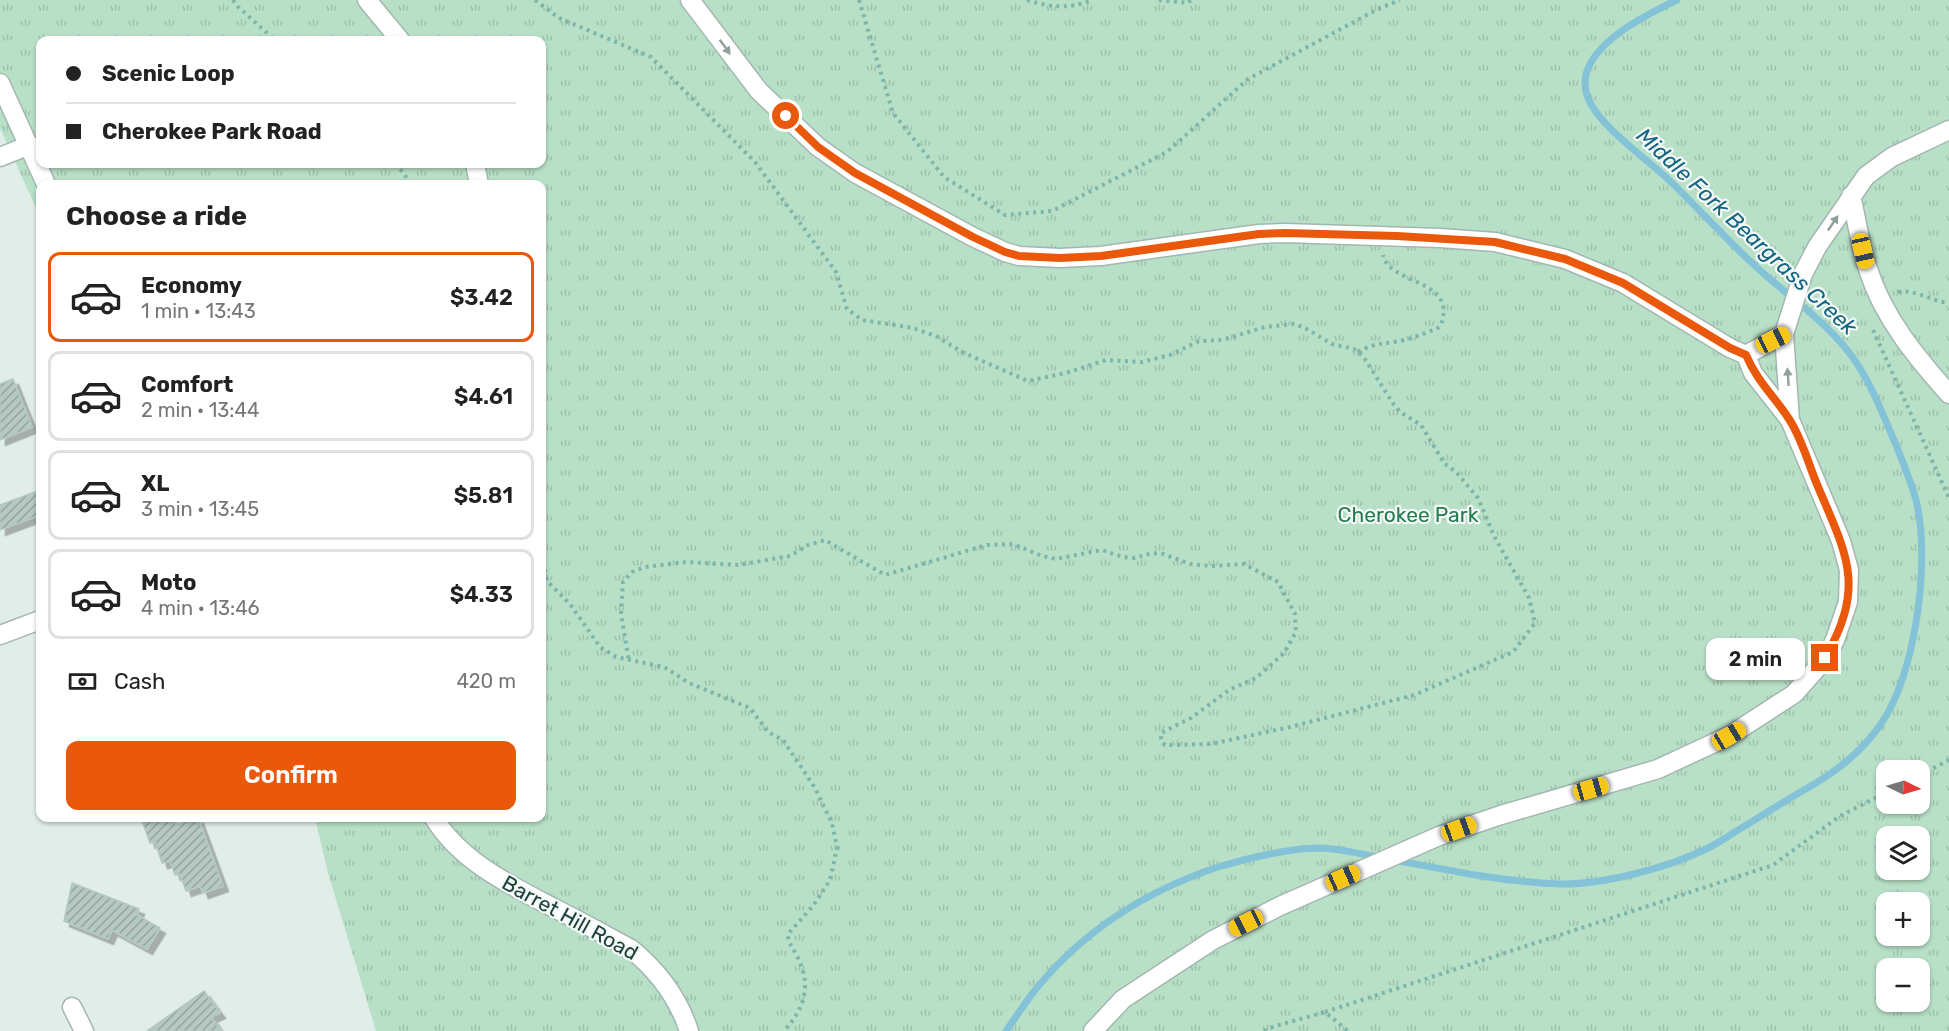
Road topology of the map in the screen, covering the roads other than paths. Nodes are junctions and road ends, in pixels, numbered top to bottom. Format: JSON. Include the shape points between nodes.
{"nodes":[{"id":1,"x":367,"y":0,"type":"edge"},
{"id":2,"x":690,"y":0,"type":"edge"},
{"id":3,"x":397,"y":36,"type":"edge"},
{"id":4,"x":0,"y":83,"type":"edge"},
{"id":5,"x":1949,"y":130,"type":"edge"},
{"id":6,"x":30,"y":145,"type":"junction"},
{"id":7,"x":0,"y":157,"type":"edge"},
{"id":8,"x":36,"y":160,"type":"edge"},
{"id":9,"x":1851,"y":196,"type":"junction"},
{"id":10,"x":1784,"y":334,"type":"junction"},
{"id":11,"x":1746,"y":355,"type":"junction"},
{"id":12,"x":1949,"y":394,"type":"edge"},
{"id":13,"x":1790,"y":420,"type":"junction"},
{"id":14,"x":36,"y":622,"type":"edge"},
{"id":15,"x":0,"y":635,"type":"edge"},
{"id":16,"x":437,"y":822,"type":"edge"},
{"id":17,"x":72,"y":1007,"type":"dead end"},
{"id":18,"x":84,"y":1031,"type":"edge"},
{"id":19,"x":689,"y":1031,"type":"edge"},
{"id":20,"x":1093,"y":1031,"type":"edge"}],
"edges":[{"from":1,"to":3,"type":"street"},
{"from":2,"to":11,"type":"street","one_way":true,"via":[[759,92],[818,147],[855,173],[1005,252],[1060,258],[1101,256],[1285,233],[1495,242],[1565,259],[1623,283]]},
{"from":4,"to":6,"type":"street"},
{"from":5,"to":9,"type":"street","via":[[1892,157],[1866,176]]},
{"from":6,"to":7,"type":"street"},
{"from":6,"to":8,"type":"street"},
{"from":10,"to":9,"type":"street","one_way":true,"via":[[1803,274]]},
{"from":9,"to":12,"type":"street","via":[[1867,269],[1879,297],[1901,335]]},
{"from":10,"to":11,"type":"street"},
{"from":13,"to":10,"type":"street","one_way":true},
{"from":11,"to":13,"type":"street","via":[[1753,373]]},
{"from":13,"to":20,"type":"street","via":[[1841,541],[1849,570],[1843,621],[1825,658],[1794,694],[1729,736],[1658,769],[1438,836],[1280,906],[1213,940],[1123,999]]},
{"from":14,"to":15,"type":"street"},
{"from":16,"to":19,"type":"street","name":"Barret Hill Road","via":[[467,855],[502,880],[622,944],[647,962],[667,986]]},
{"from":17,"to":18,"type":"street"}]}
